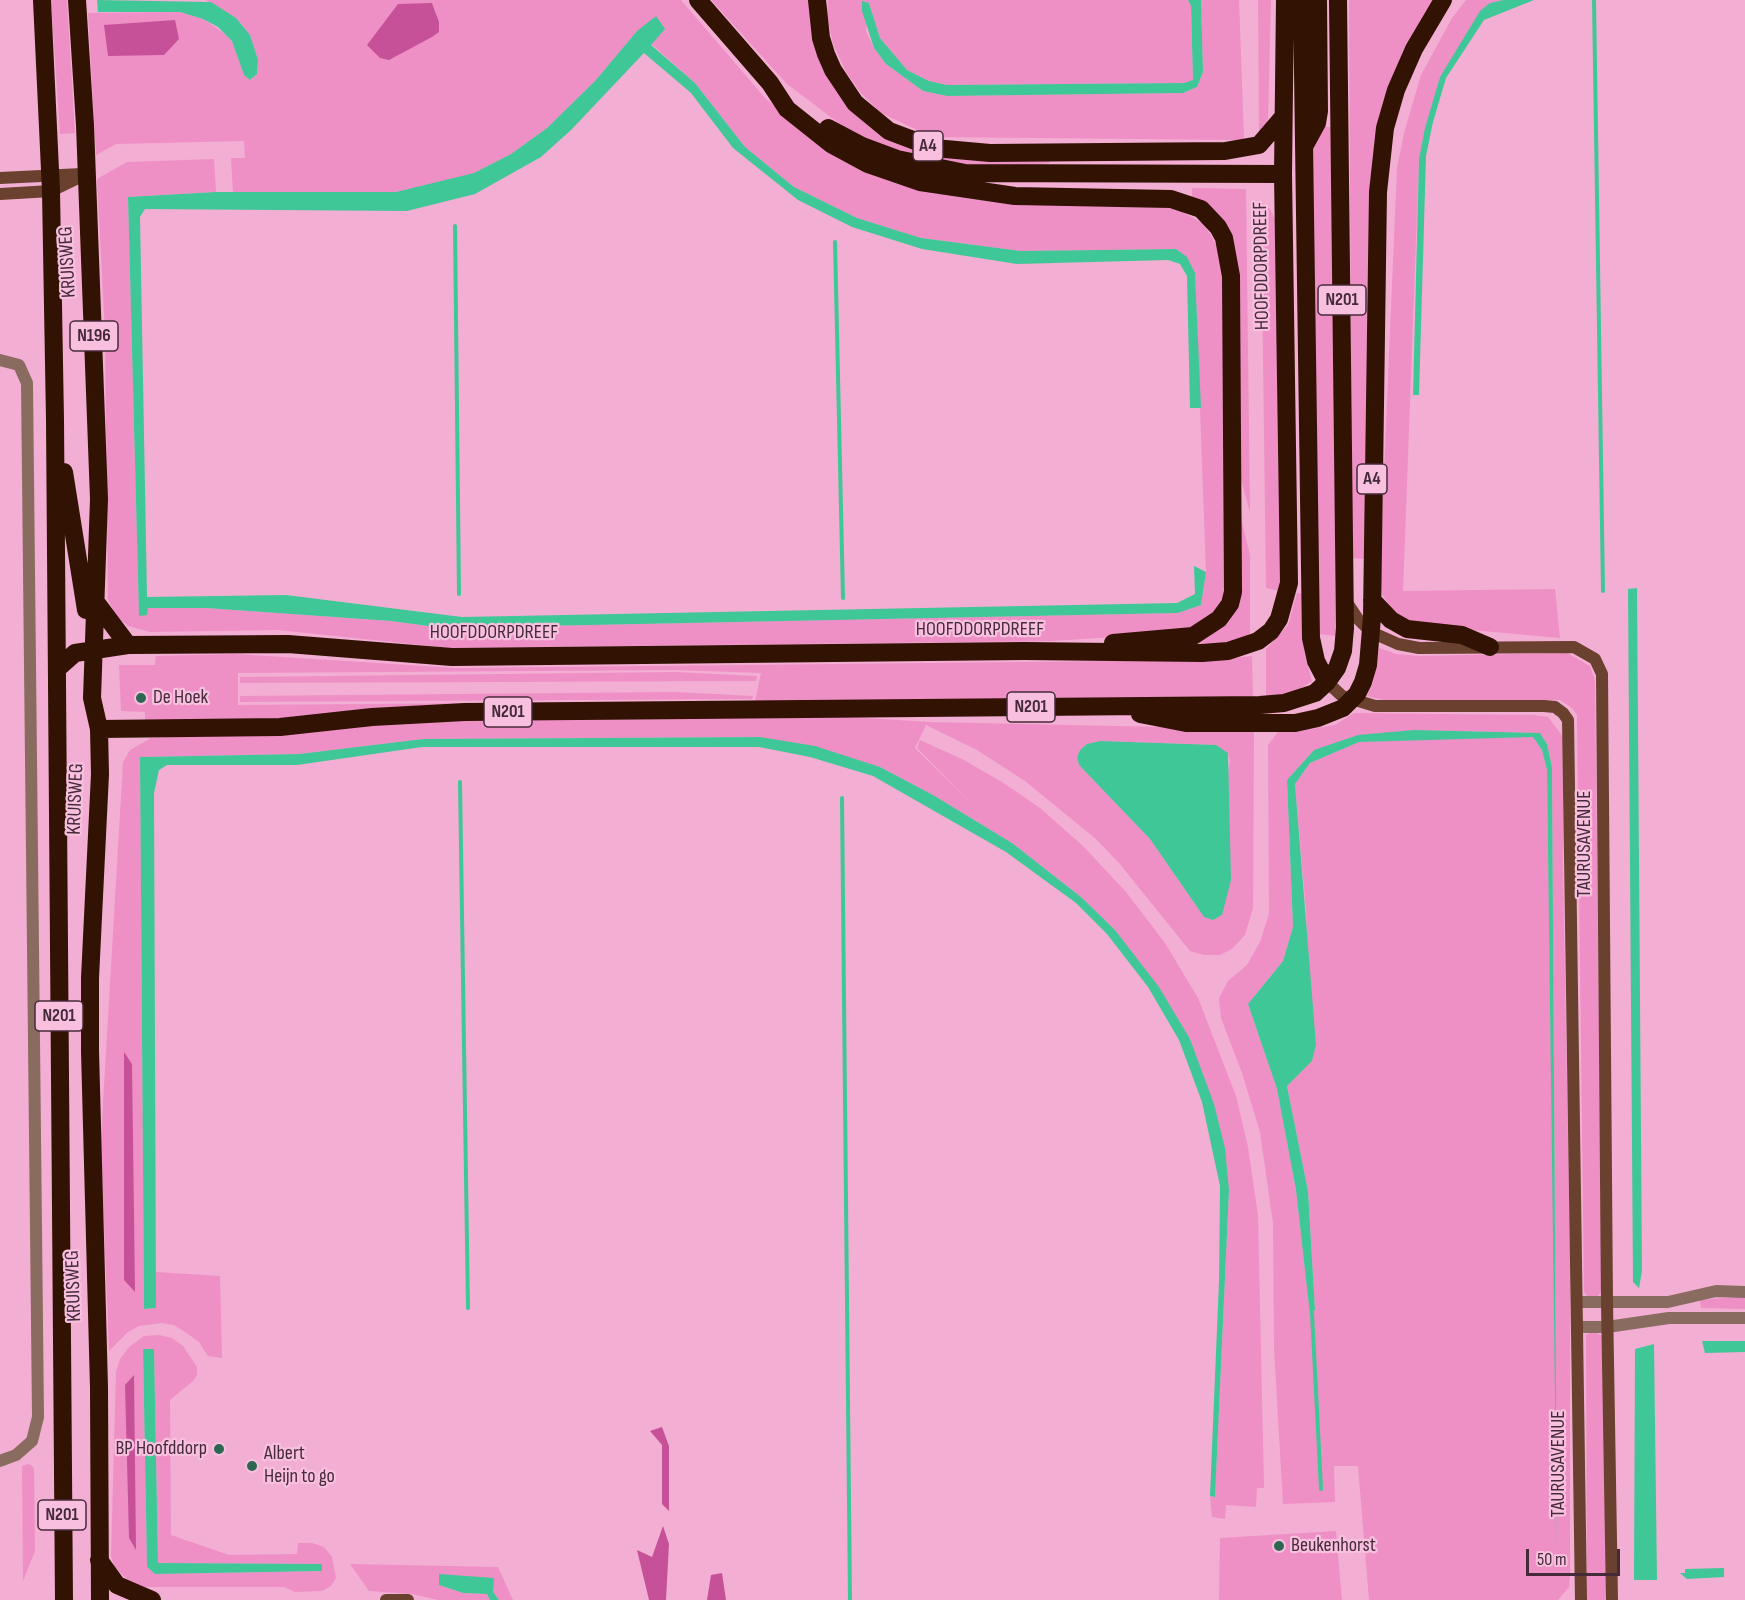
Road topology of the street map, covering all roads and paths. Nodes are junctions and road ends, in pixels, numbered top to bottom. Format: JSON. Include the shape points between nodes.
{"nodes":[{"id":1,"x":42,"y":0,"type":"edge"},
{"id":2,"x":77,"y":0,"type":"edge"},
{"id":3,"x":698,"y":0,"type":"edge"},
{"id":4,"x":817,"y":0,"type":"edge"},
{"id":5,"x":1285,"y":0,"type":"edge"},
{"id":6,"x":1302,"y":0,"type":"edge"},
{"id":7,"x":1318,"y":0,"type":"edge"},
{"id":8,"x":1338,"y":0,"type":"edge"},
{"id":9,"x":1443,"y":0,"type":"edge"},
{"id":10,"x":770,"y":83,"type":"junction"},
{"id":11,"x":1283,"y":117,"type":"junction"},
{"id":12,"x":1304,"y":145,"type":"junction"},
{"id":13,"x":86,"y":174,"type":"junction"},
{"id":14,"x":1283,"y":174,"type":"junction"},
{"id":15,"x":0,"y":178,"type":"edge"},
{"id":16,"x":51,"y":182,"type":"junction"},
{"id":17,"x":0,"y":194,"type":"edge"},
{"id":18,"x":1305,"y":217,"type":"junction"},
{"id":19,"x":0,"y":360,"type":"edge"},
{"id":20,"x":55,"y":420,"type":"junction"},
{"id":21,"x":1346,"y":600,"type":"junction"},
{"id":22,"x":1372,"y":600,"type":"junction"},
{"id":23,"x":95,"y":601,"type":"junction"},
{"id":24,"x":1371,"y":632,"type":"junction"},
{"id":25,"x":128,"y":645,"type":"junction"},
{"id":26,"x":1490,"y":647,"type":"junction"},
{"id":27,"x":92,"y":650,"type":"junction"},
{"id":28,"x":1024,"y":651,"type":"junction"},
{"id":29,"x":57,"y":669,"type":"junction"},
{"id":30,"x":1327,"y":682,"type":"junction"},
{"id":31,"x":1352,"y":700,"type":"junction"},
{"id":32,"x":1097,"y":706,"type":"junction"},
{"id":33,"x":99,"y":729,"type":"junction"},
{"id":34,"x":1745,"y":1292,"type":"edge"},
{"id":35,"x":1577,"y":1302,"type":"junction"},
{"id":36,"x":1607,"y":1302,"type":"junction"},
{"id":37,"x":1745,"y":1318,"type":"edge"},
{"id":38,"x":1577,"y":1327,"type":"junction"},
{"id":39,"x":1607,"y":1327,"type":"junction"},
{"id":40,"x":0,"y":1461,"type":"edge"},
{"id":41,"x":99,"y":1560,"type":"junction"},
{"id":42,"x":64,"y":1600,"type":"edge"},
{"id":43,"x":100,"y":1600,"type":"edge"},
{"id":44,"x":152,"y":1600,"type":"edge"},
{"id":45,"x":386,"y":1600,"type":"edge"},
{"id":46,"x":408,"y":1600,"type":"edge"},
{"id":47,"x":1581,"y":1600,"type":"edge"},
{"id":48,"x":1612,"y":1600,"type":"edge"}],
"edges":[{"from":1,"to":16,"type":"highway","name":"KRUISWEG","number":"N196"},
{"from":2,"to":13,"type":"highway","name":"KRUISWEG","number":"N196"},
{"from":3,"to":10,"type":"highway","number":"A4"},
{"from":4,"to":11,"type":"highway","number":"A4","via":[[821,38],[843,87],[882,126],[915,142],[959,152],[990,153],[1214,151],[1252,147],[1265,140]]},
{"from":5,"to":11,"type":"highway","name":"HOOFDDORPDREEF"},
{"from":6,"to":12,"type":"highway"},
{"from":7,"to":12,"type":"highway","via":[[1319,111],[1317,123]]},
{"from":8,"to":21,"type":"highway","number":"N201"},
{"from":9,"to":22,"type":"highway","number":"A4","via":[[1413,49],[1385,128],[1378,192]]},
{"from":10,"to":14,"type":"highway","number":"A4","via":[[834,132],[897,159],[930,167],[1002,175]]},
{"from":10,"to":28,"type":"highway","number":"A4","via":[[788,109],[851,156],[911,179],[969,190],[1066,199],[1171,199],[1201,209],[1224,238],[1230,276],[1230,604],[1213,625],[1193,636]]},
{"from":11,"to":14,"type":"highway","name":"HOOFDDORPDREEF"},
{"from":12,"to":14,"type":"highway"},
{"from":12,"to":18,"type":"highway"},
{"from":13,"to":16,"type":"main road"},
{"from":13,"to":23,"type":"highway","name":"KRUISWEG","number":"N196","via":[[99,499]]},
{"from":14,"to":18,"type":"highway"},
{"from":14,"to":28,"type":"highway","name":"HOOFDDORPDREEF","via":[[1289,583],[1279,619],[1258,641],[1228,651]]},
{"from":15,"to":16,"type":"main road"},
{"from":16,"to":17,"type":"main road"},
{"from":16,"to":20,"type":"highway","name":"KRUISWEG","number":"N196"},
{"from":18,"to":30,"type":"highway","via":[[1311,638]]},
{"from":19,"to":40,"type":"street","name":"KRUISWEG","via":[[15,362],[27,383],[38,1417],[32,1441],[16,1455]]},
{"from":20,"to":27,"type":"highway","number":"N196"},
{"from":20,"to":29,"type":"highway","name":"KRUISWEG","number":"N196"},
{"from":21,"to":24,"type":"main road","name":"TAURUSAVENUE"},
{"from":21,"to":30,"type":"highway","number":"N201","via":[[1343,651]]},
{"from":22,"to":24,"type":"highway"},
{"from":22,"to":26,"type":"highway","via":[[1391,620],[1407,629],[1462,635]]},
{"from":23,"to":25,"type":"highway"},
{"from":23,"to":27,"type":"highway","name":"KRUISWEG","number":"N196"},
{"from":24,"to":26,"type":"main road","name":"TAURUSAVENUE","via":[[1408,647]]},
{"from":24,"to":31,"type":"highway","via":[[1366,675]]},
{"from":25,"to":27,"type":"highway","name":"HOOFDDORPDREEF"},
{"from":25,"to":28,"type":"highway","name":"HOOFDDORPDREEF","via":[[288,644],[452,657]]},
{"from":26,"to":36,"type":"main road","name":"TAURUSAVENUE","via":[[1582,649],[1595,659],[1602,674]]},
{"from":27,"to":29,"type":"highway","name":"HOOFDDORPDREEF","via":[[67,658]]},
{"from":27,"to":33,"type":"highway","name":"KRUISWEG","number":"N196","via":[[92,698]]},
{"from":29,"to":42,"type":"highway","name":"KRUISWEG","number":"N201"},
{"from":30,"to":31,"type":"main road","name":"TAURUSAVENUE","via":[[1341,696]]},
{"from":30,"to":32,"type":"highway","number":"N201","via":[[1307,697],[1284,703]]},
{"from":31,"to":32,"type":"highway","via":[[1331,714],[1295,723],[1186,723]]},
{"from":31,"to":35,"type":"main road","name":"TAURUSAVENUE","via":[[1375,706],[1555,707],[1568,720]]},
{"from":32,"to":33,"type":"highway","number":"N201","via":[[465,712],[280,727]]},
{"from":33,"to":41,"type":"highway","name":"KRUISWEG","number":"N201","via":[[90,1051],[99,1388]]},
{"from":34,"to":36,"type":"street","via":[[1716,1291],[1668,1302]]},
{"from":35,"to":36,"type":"street"},
{"from":35,"to":38,"type":"main road","name":"TAURUSAVENUE"},
{"from":36,"to":39,"type":"main road","name":"TAURUSAVENUE"},
{"from":37,"to":39,"type":"street","via":[[1669,1318]]},
{"from":38,"to":39,"type":"street"},
{"from":38,"to":47,"type":"main road","name":"TAURUSAVENUE"},
{"from":39,"to":48,"type":"main road","name":"TAURUSAVENUE"},
{"from":41,"to":43,"type":"highway","name":"KRUISWEG","number":"N201"},
{"from":41,"to":44,"type":"highway","via":[[117,1585]]},
{"from":45,"to":46,"type":"main road"}]}
